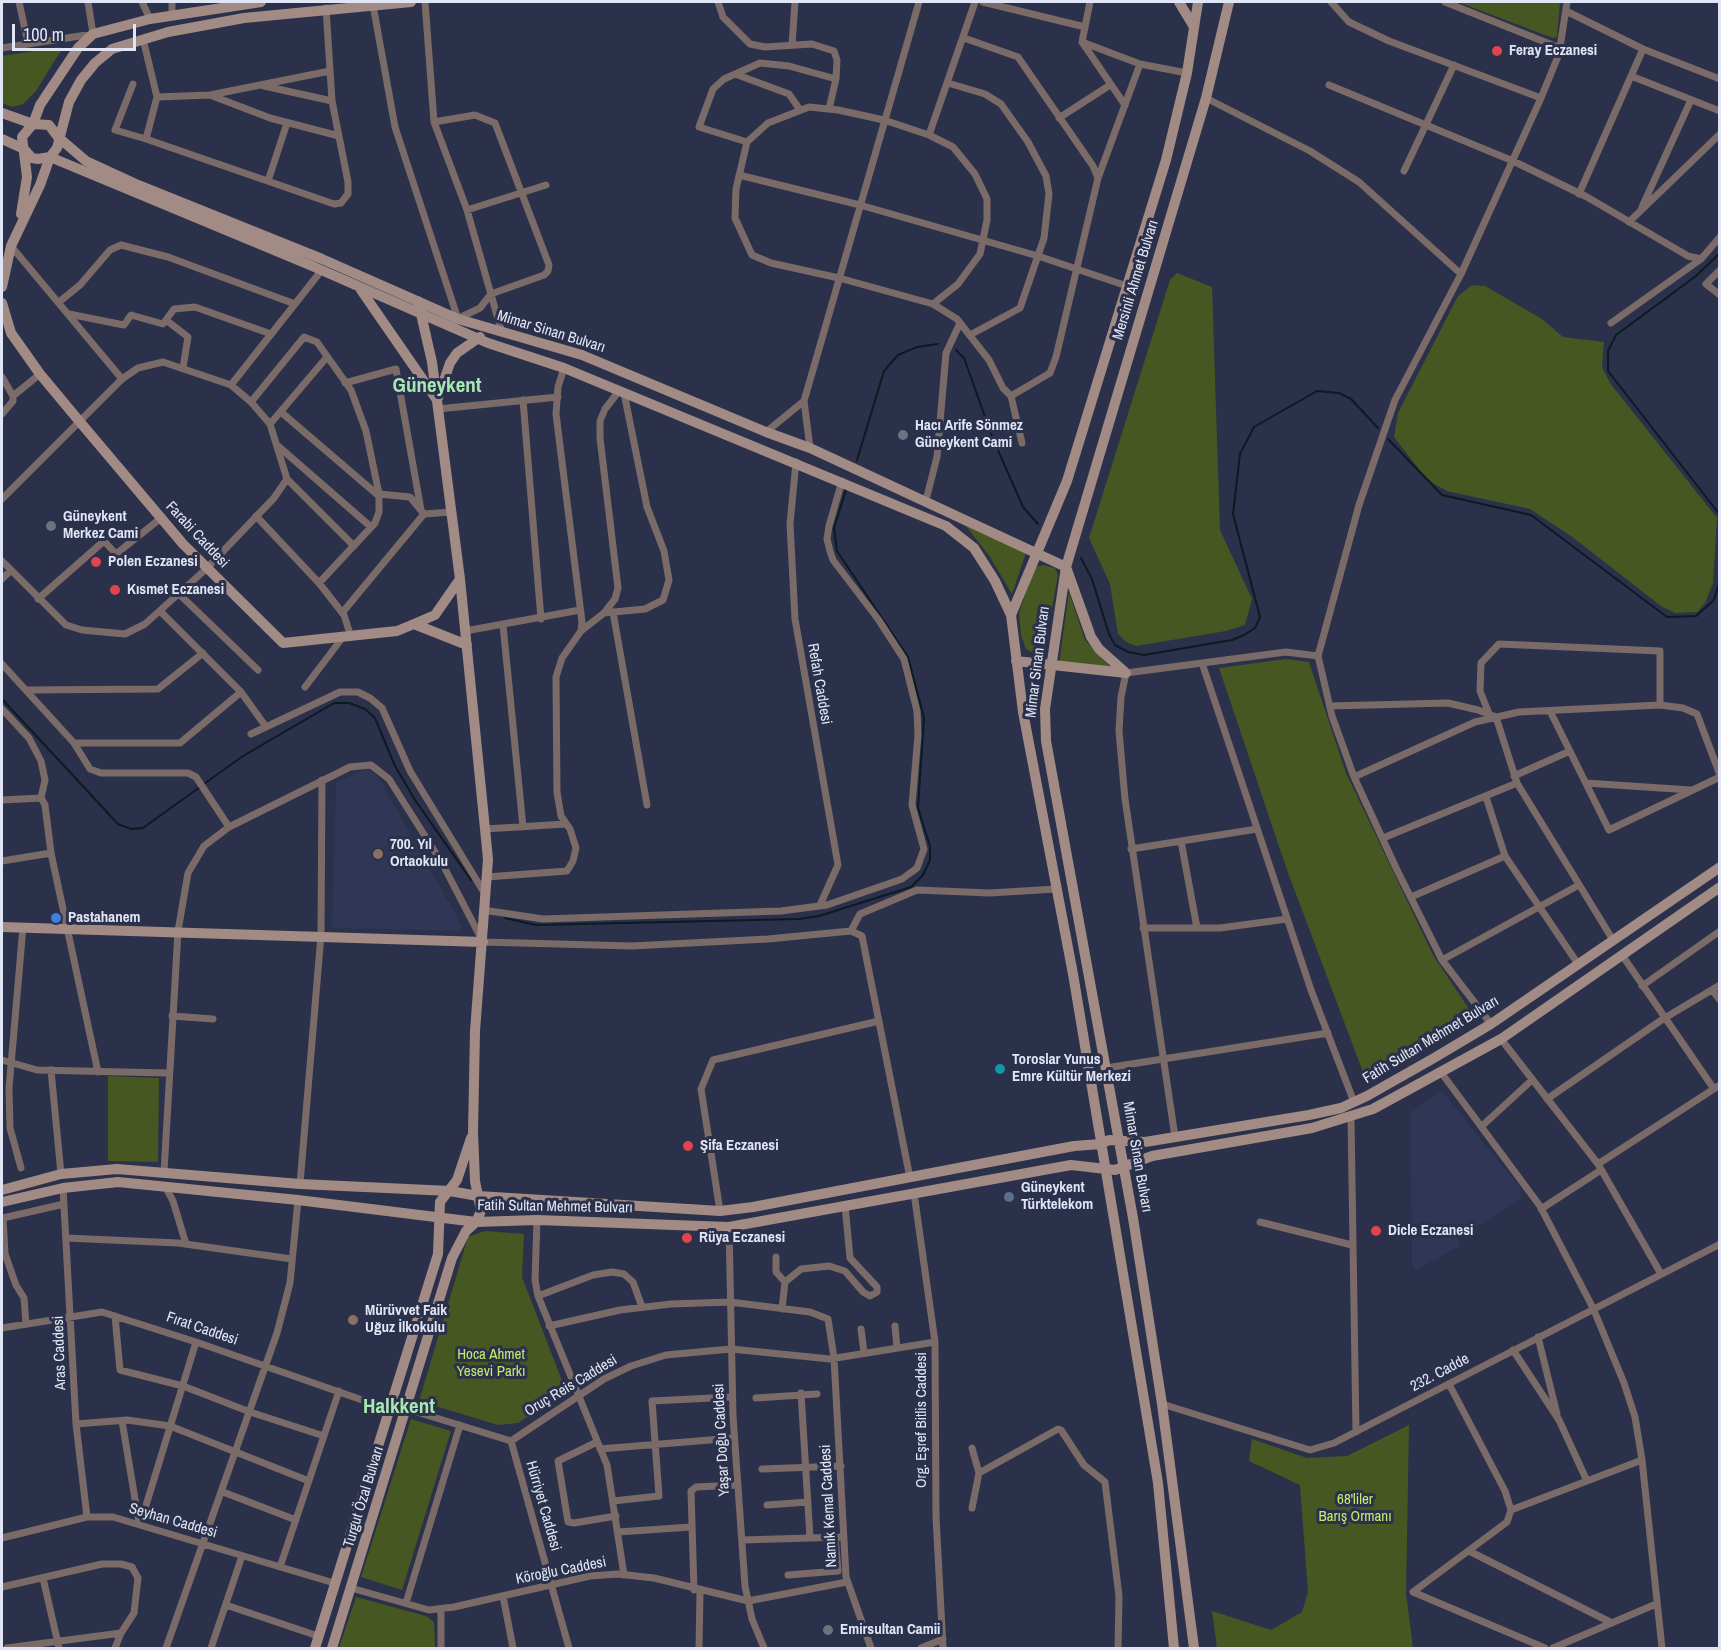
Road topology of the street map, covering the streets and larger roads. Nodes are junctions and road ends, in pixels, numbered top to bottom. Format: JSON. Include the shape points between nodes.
{"nodes":[{"id":1,"x":19,"y":2,"type":"edge"},
{"id":2,"x":88,"y":2,"type":"edge"},
{"id":3,"x":142,"y":2,"type":"edge"},
{"id":4,"x":172,"y":2,"type":"edge"},
{"id":5,"x":261,"y":2,"type":"edge"},
{"id":6,"x":411,"y":2,"type":"edge"},
{"id":7,"x":425,"y":2,"type":"edge"},
{"id":8,"x":718,"y":2,"type":"edge"},
{"id":9,"x":795,"y":2,"type":"edge"},
{"id":10,"x":919,"y":2,"type":"edge"},
{"id":11,"x":975,"y":2,"type":"edge"},
{"id":12,"x":983,"y":2,"type":"edge"},
{"id":13,"x":1090,"y":2,"type":"edge"},
{"id":14,"x":1179,"y":2,"type":"edge"},
{"id":15,"x":1198,"y":2,"type":"edge"},
{"id":16,"x":1229,"y":2,"type":"edge"},
{"id":17,"x":1331,"y":2,"type":"edge"},
{"id":18,"x":1445,"y":2,"type":"edge"},
{"id":19,"x":1567,"y":2,"type":"edge"},
{"id":20,"x":232,"y":4,"type":"edge"},
{"id":21,"x":373,"y":5,"type":"junction"},
{"id":22,"x":326,"y":8,"type":"junction"},
{"id":23,"x":1566,"y":11,"type":"junction"},
{"id":24,"x":172,"y":15,"type":"junction"},
{"id":25,"x":150,"y":19,"type":"junction"},
{"id":26,"x":1085,"y":27,"type":"junction"},
{"id":27,"x":1194,"y":27,"type":"junction"},
{"id":28,"x":93,"y":34,"type":"junction"},
{"id":29,"x":964,"y":38,"type":"junction"},
{"id":30,"x":143,"y":39,"type":"junction"},
{"id":31,"x":1083,"y":42,"type":"junction"},
{"id":32,"x":28,"y":43,"type":"junction"},
{"id":33,"x":792,"y":45,"type":"junction"},
{"id":34,"x":2,"y":48,"type":"edge"},
{"id":35,"x":1560,"y":48,"type":"junction"},
{"id":36,"x":1643,"y":49,"type":"junction"},
{"id":37,"x":1140,"y":64,"type":"junction"},
{"id":38,"x":1454,"y":65,"type":"junction"},
{"id":39,"x":330,"y":71,"type":"junction"},
{"id":40,"x":1187,"y":73,"type":"junction"},
{"id":41,"x":735,"y":74,"type":"junction"},
{"id":42,"x":1631,"y":76,"type":"junction"},
{"id":43,"x":836,"y":79,"type":"junction"},
{"id":44,"x":1719,"y":79,"type":"edge"},
{"id":45,"x":948,"y":82,"type":"junction"},
{"id":46,"x":133,"y":84,"type":"dead end"},
{"id":47,"x":261,"y":85,"type":"junction"},
{"id":48,"x":1110,"y":85,"type":"junction"},
{"id":49,"x":1329,"y":85,"type":"dead end"},
{"id":50,"x":210,"y":95,"type":"junction"},
{"id":51,"x":157,"y":97,"type":"junction"},
{"id":52,"x":1206,"y":98,"type":"junction"},
{"id":53,"x":1541,"y":98,"type":"junction"},
{"id":54,"x":1690,"y":100,"type":"junction"},
{"id":55,"x":332,"y":101,"type":"junction"},
{"id":56,"x":1125,"y":105,"type":"junction"},
{"id":57,"x":829,"y":109,"type":"junction"},
{"id":58,"x":800,"y":110,"type":"junction"},
{"id":59,"x":1719,"y":111,"type":"edge"},
{"id":60,"x":2,"y":113,"type":"edge"},
{"id":61,"x":1059,"y":118,"type":"junction"},
{"id":62,"x":884,"y":120,"type":"junction"},
{"id":63,"x":434,"y":122,"type":"junction"},
{"id":64,"x":287,"y":123,"type":"junction"},
{"id":65,"x":33,"y":124,"type":"junction"},
{"id":66,"x":1426,"y":125,"type":"junction"},
{"id":67,"x":1719,"y":134,"type":"edge"},
{"id":68,"x":929,"y":135,"type":"junction"},
{"id":69,"x":339,"y":136,"type":"junction"},
{"id":70,"x":58,"y":137,"type":"junction"},
{"id":71,"x":2,"y":139,"type":"edge"},
{"id":72,"x":146,"y":140,"type":"junction"},
{"id":73,"x":747,"y":141,"type":"junction"},
{"id":74,"x":24,"y":149,"type":"junction"},
{"id":75,"x":50,"y":157,"type":"junction"},
{"id":76,"x":1513,"y":161,"type":"junction"},
{"id":77,"x":1404,"y":171,"type":"dead end"},
{"id":78,"x":739,"y":175,"type":"junction"},
{"id":79,"x":1098,"y":178,"type":"junction"},
{"id":80,"x":268,"y":181,"type":"junction"},
{"id":81,"x":546,"y":184,"type":"dead end"},
{"id":82,"x":522,"y":192,"type":"junction"},
{"id":83,"x":1580,"y":194,"type":"junction"},
{"id":84,"x":860,"y":205,"type":"junction"},
{"id":85,"x":467,"y":210,"type":"junction"},
{"id":86,"x":1640,"y":212,"type":"junction"},
{"id":87,"x":1629,"y":222,"type":"junction"},
{"id":88,"x":18,"y":227,"type":"junction"},
{"id":89,"x":1719,"y":237,"type":"edge"},
{"id":90,"x":983,"y":240,"type":"junction"},
{"id":91,"x":10,"y":246,"type":"junction"},
{"id":92,"x":1038,"y":256,"type":"junction"},
{"id":93,"x":1701,"y":259,"type":"junction"},
{"id":94,"x":1078,"y":268,"type":"junction"},
{"id":95,"x":1719,"y":270,"type":"edge"},
{"id":96,"x":321,"y":271,"type":"junction"},
{"id":97,"x":1461,"y":274,"type":"junction"},
{"id":98,"x":839,"y":278,"type":"junction"},
{"id":99,"x":1127,"y":286,"type":"junction"},
{"id":100,"x":2,"y":287,"type":"edge"},
{"id":101,"x":361,"y":289,"type":"junction"},
{"id":102,"x":491,"y":294,"type":"junction"},
{"id":103,"x":1719,"y":295,"type":"edge"},
{"id":104,"x":59,"y":302,"type":"junction"},
{"id":105,"x":418,"y":302,"type":"junction"},
{"id":106,"x":2,"y":303,"type":"edge"},
{"id":107,"x":296,"y":304,"type":"junction"},
{"id":108,"x":933,"y":304,"type":"junction"},
{"id":109,"x":69,"y":314,"type":"junction"},
{"id":110,"x":423,"y":315,"type":"junction"},
{"id":111,"x":4,"y":319,"type":"edge"},
{"id":112,"x":458,"y":319,"type":"junction"},
{"id":113,"x":166,"y":320,"type":"junction"},
{"id":114,"x":960,"y":322,"type":"junction"},
{"id":115,"x":1611,"y":323,"type":"dead end"},
{"id":116,"x":447,"y":326,"type":"junction"},
{"id":117,"x":487,"y":329,"type":"junction"},
{"id":118,"x":502,"y":333,"type":"junction"},
{"id":119,"x":271,"y":334,"type":"junction"},
{"id":120,"x":970,"y":335,"type":"junction"},
{"id":121,"x":478,"y":339,"type":"junction"},
{"id":122,"x":327,"y":357,"type":"junction"},
{"id":123,"x":183,"y":368,"type":"junction"},
{"id":124,"x":564,"y":368,"type":"junction"},
{"id":125,"x":40,"y":374,"type":"junction"},
{"id":126,"x":2,"y":377,"type":"edge"},
{"id":127,"x":122,"y":379,"type":"junction"},
{"id":128,"x":345,"y":383,"type":"junction"},
{"id":129,"x":231,"y":385,"type":"junction"},
{"id":130,"x":622,"y":392,"type":"junction"},
{"id":131,"x":13,"y":396,"type":"junction"},
{"id":132,"x":1011,"y":396,"type":"junction"},
{"id":133,"x":558,"y":397,"type":"junction"},
{"id":134,"x":524,"y":400,"type":"junction"},
{"id":135,"x":804,"y":401,"type":"junction"},
{"id":136,"x":251,"y":402,"type":"junction"},
{"id":137,"x":437,"y":405,"type":"junction"},
{"id":138,"x":281,"y":412,"type":"junction"},
{"id":139,"x":2,"y":414,"type":"edge"},
{"id":140,"x":80,"y":422,"type":"junction"},
{"id":141,"x":270,"y":424,"type":"junction"},
{"id":142,"x":766,"y":432,"type":"junction"},
{"id":143,"x":1022,"y":443,"type":"dead end"},
{"id":144,"x":276,"y":444,"type":"junction"},
{"id":145,"x":810,"y":448,"type":"junction"},
{"id":146,"x":796,"y":462,"type":"junction"},
{"id":147,"x":287,"y":479,"type":"junction"},
{"id":148,"x":842,"y":481,"type":"junction"},
{"id":149,"x":379,"y":495,"type":"junction"},
{"id":150,"x":2,"y":500,"type":"edge"},
{"id":151,"x":926,"y":500,"type":"junction"},
{"id":152,"x":423,"y":512,"type":"junction"},
{"id":153,"x":452,"y":512,"type":"junction"},
{"id":154,"x":256,"y":516,"type":"junction"},
{"id":155,"x":160,"y":518,"type":"junction"},
{"id":156,"x":371,"y":527,"type":"junction"},
{"id":157,"x":354,"y":546,"type":"junction"},
{"id":158,"x":1036,"y":553,"type":"junction"},
{"id":159,"x":2,"y":561,"type":"edge"},
{"id":160,"x":1066,"y":567,"type":"junction"},
{"id":161,"x":206,"y":569,"type":"junction"},
{"id":162,"x":10,"y":571,"type":"junction"},
{"id":163,"x":2,"y":579,"type":"edge"},
{"id":164,"x":460,"y":579,"type":"junction"},
{"id":165,"x":319,"y":583,"type":"junction"},
{"id":166,"x":178,"y":593,"type":"junction"},
{"id":167,"x":38,"y":599,"type":"junction"},
{"id":168,"x":580,"y":610,"type":"junction"},
{"id":169,"x":159,"y":611,"type":"junction"},
{"id":170,"x":613,"y":612,"type":"junction"},
{"id":171,"x":342,"y":613,"type":"junction"},
{"id":172,"x":604,"y":613,"type":"junction"},
{"id":173,"x":1011,"y":615,"type":"junction"},
{"id":174,"x":541,"y":619,"type":"junction"},
{"id":175,"x":414,"y":624,"type":"junction"},
{"id":176,"x":503,"y":625,"type":"junction"},
{"id":177,"x":465,"y":631,"type":"junction"},
{"id":178,"x":581,"y":631,"type":"junction"},
{"id":179,"x":347,"y":637,"type":"junction"},
{"id":180,"x":467,"y":645,"type":"junction"},
{"id":181,"x":203,"y":652,"type":"junction"},
{"id":182,"x":1318,"y":656,"type":"junction"},
{"id":183,"x":1016,"y":661,"type":"junction"},
{"id":184,"x":1202,"y":663,"type":"junction"},
{"id":185,"x":2,"y":664,"type":"edge"},
{"id":186,"x":1050,"y":665,"type":"junction"},
{"id":187,"x":258,"y":670,"type":"dead end"},
{"id":188,"x":1126,"y":673,"type":"junction"},
{"id":189,"x":305,"y":687,"type":"dead end"},
{"id":190,"x":27,"y":690,"type":"junction"},
{"id":191,"x":241,"y":692,"type":"junction"},
{"id":192,"x":1660,"y":705,"type":"junction"},
{"id":193,"x":1330,"y":706,"type":"junction"},
{"id":194,"x":2,"y":709,"type":"edge"},
{"id":195,"x":1550,"y":711,"type":"junction"},
{"id":196,"x":1492,"y":716,"type":"junction"},
{"id":197,"x":264,"y":724,"type":"dead end"},
{"id":198,"x":251,"y":734,"type":"dead end"},
{"id":199,"x":74,"y":743,"type":"junction"},
{"id":200,"x":1570,"y":751,"type":"junction"},
{"id":201,"x":1719,"y":776,"type":"edge"},
{"id":202,"x":1354,"y":777,"type":"junction"},
{"id":203,"x":1516,"y":779,"type":"junction"},
{"id":204,"x":322,"y":780,"type":"junction"},
{"id":205,"x":1586,"y":783,"type":"junction"},
{"id":206,"x":1692,"y":790,"type":"junction"},
{"id":207,"x":1486,"y":797,"type":"junction"},
{"id":208,"x":40,"y":798,"type":"junction"},
{"id":209,"x":2,"y":800,"type":"edge"},
{"id":210,"x":647,"y":805,"type":"dead end"},
{"id":211,"x":566,"y":824,"type":"junction"},
{"id":212,"x":229,"y":827,"type":"junction"},
{"id":213,"x":523,"y":827,"type":"junction"},
{"id":214,"x":485,"y":829,"type":"junction"},
{"id":215,"x":1257,"y":829,"type":"junction"},
{"id":216,"x":1383,"y":838,"type":"junction"},
{"id":217,"x":1181,"y":841,"type":"junction"},
{"id":218,"x":1131,"y":849,"type":"junction"},
{"id":219,"x":51,"y":853,"type":"junction"},
{"id":220,"x":1505,"y":856,"type":"junction"},
{"id":221,"x":2,"y":861,"type":"edge"},
{"id":222,"x":1719,"y":867,"type":"edge"},
{"id":223,"x":487,"y":877,"type":"junction"},
{"id":224,"x":1579,"y":885,"type":"junction"},
{"id":225,"x":1719,"y":887,"type":"edge"},
{"id":226,"x":1056,"y":889,"type":"junction"},
{"id":227,"x":485,"y":894,"type":"junction"},
{"id":228,"x":1411,"y":897,"type":"junction"},
{"id":229,"x":820,"y":905,"type":"junction"},
{"id":230,"x":1539,"y":906,"type":"junction"},
{"id":231,"x":483,"y":910,"type":"junction"},
{"id":232,"x":1287,"y":919,"type":"junction"},
{"id":233,"x":2,"y":927,"type":"edge"},
{"id":234,"x":23,"y":927,"type":"junction"},
{"id":235,"x":1143,"y":927,"type":"junction"},
{"id":236,"x":66,"y":928,"type":"junction"},
{"id":237,"x":1197,"y":928,"type":"junction"},
{"id":238,"x":178,"y":931,"type":"junction"},
{"id":239,"x":851,"y":931,"type":"junction"},
{"id":240,"x":1719,"y":931,"type":"edge"},
{"id":241,"x":321,"y":935,"type":"junction"},
{"id":242,"x":1613,"y":940,"type":"junction"},
{"id":243,"x":483,"y":942,"type":"junction"},
{"id":244,"x":1622,"y":955,"type":"junction"},
{"id":245,"x":1442,"y":960,"type":"junction"},
{"id":246,"x":1578,"y":964,"type":"junction"},
{"id":247,"x":1719,"y":985,"type":"edge"},
{"id":248,"x":1642,"y":986,"type":"junction"},
{"id":249,"x":1712,"y":990,"type":"junction"},
{"id":250,"x":1719,"y":1000,"type":"edge"},
{"id":251,"x":171,"y":1016,"type":"junction"},
{"id":252,"x":213,"y":1019,"type":"dead end"},
{"id":253,"x":1663,"y":1019,"type":"junction"},
{"id":254,"x":879,"y":1021,"type":"junction"},
{"id":255,"x":1491,"y":1024,"type":"junction"},
{"id":256,"x":1328,"y":1033,"type":"junction"},
{"id":257,"x":1501,"y":1039,"type":"junction"},
{"id":258,"x":1162,"y":1059,"type":"junction"},
{"id":259,"x":2,"y":1060,"type":"edge"},
{"id":260,"x":11,"y":1063,"type":"junction"},
{"id":261,"x":1106,"y":1068,"type":"junction"},
{"id":262,"x":51,"y":1070,"type":"junction"},
{"id":263,"x":1440,"y":1071,"type":"junction"},
{"id":264,"x":98,"y":1072,"type":"junction"},
{"id":265,"x":167,"y":1073,"type":"junction"},
{"id":266,"x":1532,"y":1080,"type":"junction"},
{"id":267,"x":1717,"y":1087,"type":"edge"},
{"id":268,"x":1547,"y":1099,"type":"junction"},
{"id":269,"x":1354,"y":1102,"type":"junction"},
{"id":270,"x":1351,"y":1118,"type":"junction"},
{"id":271,"x":1482,"y":1126,"type":"junction"},
{"id":272,"x":472,"y":1132,"type":"junction"},
{"id":273,"x":1175,"y":1137,"type":"junction"},
{"id":274,"x":1119,"y":1141,"type":"junction"},
{"id":275,"x":1101,"y":1144,"type":"junction"},
{"id":276,"x":1124,"y":1166,"type":"junction"},
{"id":277,"x":1599,"y":1167,"type":"junction"},
{"id":278,"x":21,"y":1168,"type":"dead end"},
{"id":279,"x":1106,"y":1170,"type":"junction"},
{"id":280,"x":164,"y":1172,"type":"junction"},
{"id":281,"x":61,"y":1174,"type":"junction"},
{"id":282,"x":910,"y":1178,"type":"junction"},
{"id":283,"x":300,"y":1184,"type":"junction"},
{"id":284,"x":63,"y":1188,"type":"junction"},
{"id":285,"x":165,"y":1188,"type":"junction"},
{"id":286,"x":2,"y":1190,"type":"edge"},
{"id":287,"x":450,"y":1191,"type":"junction"},
{"id":288,"x":914,"y":1193,"type":"junction"},
{"id":289,"x":478,"y":1196,"type":"junction"},
{"id":290,"x":298,"y":1200,"type":"junction"},
{"id":291,"x":2,"y":1202,"type":"edge"},
{"id":292,"x":64,"y":1204,"type":"junction"},
{"id":293,"x":845,"y":1205,"type":"junction"},
{"id":294,"x":1541,"y":1209,"type":"junction"},
{"id":295,"x":720,"y":1211,"type":"junction"},
{"id":296,"x":441,"y":1217,"type":"junction"},
{"id":297,"x":537,"y":1220,"type":"junction"},
{"id":298,"x":476,"y":1222,"type":"junction"},
{"id":299,"x":1260,"y":1222,"type":"dead end"},
{"id":300,"x":729,"y":1227,"type":"junction"},
{"id":301,"x":66,"y":1238,"type":"junction"},
{"id":302,"x":186,"y":1244,"type":"junction"},
{"id":303,"x":1719,"y":1244,"type":"edge"},
{"id":304,"x":1352,"y":1245,"type":"junction"},
{"id":305,"x":3,"y":1254,"type":"edge"},
{"id":306,"x":776,"y":1257,"type":"dead end"},
{"id":307,"x":292,"y":1259,"type":"junction"},
{"id":308,"x":1661,"y":1274,"type":"junction"},
{"id":309,"x":785,"y":1282,"type":"junction"},
{"id":310,"x":537,"y":1296,"type":"junction"},
{"id":311,"x":730,"y":1302,"type":"junction"},
{"id":312,"x":642,"y":1307,"type":"junction"},
{"id":313,"x":1593,"y":1308,"type":"junction"},
{"id":314,"x":782,"y":1309,"type":"junction"},
{"id":315,"x":72,"y":1316,"type":"junction"},
{"id":316,"x":115,"y":1316,"type":"junction"},
{"id":317,"x":26,"y":1324,"type":"junction"},
{"id":318,"x":549,"y":1326,"type":"junction"},
{"id":319,"x":895,"y":1326,"type":"dead end"},
{"id":320,"x":2,"y":1328,"type":"edge"},
{"id":321,"x":861,"y":1329,"type":"dead end"},
{"id":322,"x":1538,"y":1337,"type":"junction"},
{"id":323,"x":196,"y":1342,"type":"junction"},
{"id":324,"x":935,"y":1342,"type":"junction"},
{"id":325,"x":897,"y":1348,"type":"junction"},
{"id":326,"x":730,"y":1349,"type":"junction"},
{"id":327,"x":1513,"y":1350,"type":"junction"},
{"id":328,"x":864,"y":1353,"type":"junction"},
{"id":329,"x":834,"y":1358,"type":"junction"},
{"id":330,"x":266,"y":1365,"type":"junction"},
{"id":331,"x":1449,"y":1384,"type":"junction"},
{"id":332,"x":183,"y":1386,"type":"junction"},
{"id":333,"x":339,"y":1391,"type":"junction"},
{"id":334,"x":801,"y":1393,"type":"junction"},
{"id":335,"x":817,"y":1394,"type":"dead end"},
{"id":336,"x":577,"y":1396,"type":"junction"},
{"id":337,"x":732,"y":1397,"type":"junction"},
{"id":338,"x":756,"y":1398,"type":"dead end"},
{"id":339,"x":1162,"y":1404,"type":"junction"},
{"id":340,"x":388,"y":1409,"type":"junction"},
{"id":341,"x":406,"y":1409,"type":"junction"},
{"id":342,"x":250,"y":1413,"type":"junction"},
{"id":343,"x":1558,"y":1420,"type":"junction"},
{"id":344,"x":122,"y":1421,"type":"junction"},
{"id":345,"x":76,"y":1424,"type":"junction"},
{"id":346,"x":460,"y":1425,"type":"junction"},
{"id":347,"x":170,"y":1426,"type":"junction"},
{"id":348,"x":1356,"y":1432,"type":"junction"},
{"id":349,"x":324,"y":1436,"type":"junction"},
{"id":350,"x":734,"y":1438,"type":"junction"},
{"id":351,"x":511,"y":1441,"type":"junction"},
{"id":352,"x":653,"y":1445,"type":"junction"},
{"id":353,"x":599,"y":1446,"type":"junction"},
{"id":354,"x":972,"y":1448,"type":"dead end"},
{"id":355,"x":236,"y":1453,"type":"junction"},
{"id":356,"x":1642,"y":1460,"type":"junction"},
{"id":357,"x":841,"y":1466,"type":"junction"},
{"id":358,"x":806,"y":1467,"type":"junction"},
{"id":359,"x":762,"y":1469,"type":"dead end"},
{"id":360,"x":979,"y":1473,"type":"junction"},
{"id":361,"x":309,"y":1481,"type":"junction"},
{"id":362,"x":1587,"y":1481,"type":"junction"},
{"id":363,"x":738,"y":1485,"type":"junction"},
{"id":364,"x":223,"y":1492,"type":"junction"},
{"id":365,"x":614,"y":1501,"type":"junction"},
{"id":366,"x":808,"y":1502,"type":"junction"},
{"id":367,"x":767,"y":1504,"type":"dead end"},
{"id":368,"x":972,"y":1508,"type":"dead end"},
{"id":369,"x":1511,"y":1510,"type":"junction"},
{"id":370,"x":616,"y":1516,"type":"junction"},
{"id":371,"x":87,"y":1517,"type":"junction"},
{"id":372,"x":296,"y":1520,"type":"junction"},
{"id":373,"x":140,"y":1525,"type":"junction"},
{"id":374,"x":691,"y":1527,"type":"junction"},
{"id":375,"x":618,"y":1532,"type":"junction"},
{"id":376,"x":835,"y":1537,"type":"junction"},
{"id":377,"x":844,"y":1537,"type":"junction"},
{"id":378,"x":2,"y":1538,"type":"edge"},
{"id":379,"x":810,"y":1538,"type":"junction"},
{"id":380,"x":742,"y":1540,"type":"junction"},
{"id":381,"x":204,"y":1544,"type":"junction"},
{"id":382,"x":1469,"y":1551,"type":"junction"},
{"id":383,"x":242,"y":1556,"type":"junction"},
{"id":384,"x":280,"y":1567,"type":"junction"},
{"id":385,"x":811,"y":1574,"type":"junction"},
{"id":386,"x":624,"y":1575,"type":"junction"},
{"id":387,"x":788,"y":1575,"type":"dead end"},
{"id":388,"x":43,"y":1578,"type":"junction"},
{"id":389,"x":847,"y":1582,"type":"junction"},
{"id":390,"x":334,"y":1583,"type":"junction"},
{"id":391,"x":552,"y":1585,"type":"junction"},
{"id":392,"x":2,"y":1587,"type":"edge"},
{"id":393,"x":351,"y":1588,"type":"junction"},
{"id":394,"x":811,"y":1589,"type":"junction"},
{"id":395,"x":697,"y":1591,"type":"junction"},
{"id":396,"x":503,"y":1596,"type":"junction"},
{"id":397,"x":748,"y":1601,"type":"junction"},
{"id":398,"x":406,"y":1603,"type":"junction"},
{"id":399,"x":1656,"y":1604,"type":"junction"},
{"id":400,"x":226,"y":1605,"type":"junction"},
{"id":401,"x":441,"y":1609,"type":"junction"},
{"id":402,"x":1612,"y":1623,"type":"junction"},
{"id":403,"x":121,"y":1633,"type":"junction"},
{"id":404,"x":318,"y":1636,"type":"junction"},
{"id":405,"x":942,"y":1640,"type":"junction"},
{"id":406,"x":58,"y":1645,"type":"edge"},
{"id":407,"x":7,"y":1648,"type":"edge"},
{"id":408,"x":17,"y":1648,"type":"edge"},
{"id":409,"x":115,"y":1648,"type":"edge"},
{"id":410,"x":166,"y":1648,"type":"edge"},
{"id":411,"x":214,"y":1648,"type":"edge"},
{"id":412,"x":315,"y":1648,"type":"edge"},
{"id":413,"x":332,"y":1648,"type":"edge"},
{"id":414,"x":441,"y":1648,"type":"edge"},
{"id":415,"x":513,"y":1648,"type":"edge"},
{"id":416,"x":568,"y":1648,"type":"edge"},
{"id":417,"x":699,"y":1648,"type":"edge"},
{"id":418,"x":764,"y":1648,"type":"edge"},
{"id":419,"x":872,"y":1648,"type":"edge"},
{"id":420,"x":921,"y":1648,"type":"edge"},
{"id":421,"x":943,"y":1648,"type":"edge"},
{"id":422,"x":1118,"y":1648,"type":"edge"},
{"id":423,"x":1174,"y":1648,"type":"edge"},
{"id":424,"x":1194,"y":1648,"type":"edge"},
{"id":425,"x":1545,"y":1648,"type":"edge"},
{"id":426,"x":1553,"y":1648,"type":"edge"},
{"id":427,"x":1662,"y":1648,"type":"edge"}],
"edges":[{"from":1,"to":32,"type":"street"},
{"from":2,"to":28,"type":"street"},
{"from":3,"to":25,"type":"street"},
{"from":4,"to":24,"type":"street"},
{"from":5,"to":20,"type":"street"},
{"from":6,"to":21,"type":"street"},
{"from":7,"to":63,"type":"street"},
{"from":8,"to":33,"type":"street","via":[[723,17],[750,44]]},
{"from":9,"to":33,"type":"street"},
{"from":10,"to":62,"type":"street"},
{"from":11,"to":29,"type":"street"},
{"from":12,"to":26,"type":"street"},
{"from":13,"to":26,"type":"street"},
{"from":14,"to":27,"type":"street"},
{"from":15,"to":27,"type":"street","name":"Mersinli Ahmet Bulvarı"},
{"from":16,"to":52,"type":"street","name":"Mersinli Ahmet Bulvarı"},
{"from":17,"to":38,"type":"street","via":[[1349,22]]},
{"from":18,"to":35,"type":"street"},
{"from":19,"to":23,"type":"street"},
{"from":20,"to":24,"type":"street"},
{"from":21,"to":22,"type":"street"},
{"from":21,"to":112,"type":"street","via":[[395,127]]},
{"from":22,"to":30,"type":"street","via":[[244,18]]},
{"from":22,"to":39,"type":"street"},
{"from":23,"to":35,"type":"street"},
{"from":23,"to":36,"type":"street"},
{"from":24,"to":25,"type":"street"},
{"from":25,"to":28,"type":"street"},
{"from":26,"to":31,"type":"street"},
{"from":27,"to":40,"type":"street","name":"Mersinli Ahmet Bulvarı"},
{"from":28,"to":32,"type":"street"},
{"from":28,"to":65,"type":"street","via":[[78,48],[40,105]]},
{"from":29,"to":45,"type":"street"},
{"from":29,"to":61,"type":"street","via":[[1018,57]]},
{"from":30,"to":51,"type":"street"},
{"from":30,"to":70,"type":"street","via":[[112,49],[95,63],[69,102]]},
{"from":31,"to":37,"type":"street"},
{"from":31,"to":48,"type":"street"},
{"from":32,"to":34,"type":"street"},
{"from":33,"to":43,"type":"street","via":[[812,44],[834,51]]},
{"from":35,"to":53,"type":"street"},
{"from":36,"to":42,"type":"street"},
{"from":36,"to":44,"type":"street"},
{"from":37,"to":40,"type":"street"},
{"from":37,"to":56,"type":"street"},
{"from":38,"to":53,"type":"street"},
{"from":38,"to":66,"type":"street"},
{"from":39,"to":47,"type":"street"},
{"from":39,"to":55,"type":"street"},
{"from":40,"to":99,"type":"street","name":"Mersinli Ahmet Bulvarı","via":[[1166,160]]},
{"from":41,"to":43,"type":"street","via":[[760,63],[789,66]]},
{"from":41,"to":58,"type":"street","via":[[789,94]]},
{"from":41,"to":73,"type":"street","via":[[713,89],[699,127]]},
{"from":42,"to":54,"type":"street"},
{"from":42,"to":83,"type":"street"},
{"from":43,"to":57,"type":"street"},
{"from":45,"to":68,"type":"street"},
{"from":45,"to":92,"type":"street","via":[[985,94],[1000,104],[1028,142],[1046,176],[1049,194]]},
{"from":46,"to":72,"type":"street","via":[[115,130]]},
{"from":47,"to":50,"type":"street"},
{"from":47,"to":55,"type":"street"},
{"from":48,"to":56,"type":"street"},
{"from":48,"to":61,"type":"street"},
{"from":49,"to":66,"type":"street"},
{"from":50,"to":51,"type":"street"},
{"from":50,"to":64,"type":"street"},
{"from":51,"to":72,"type":"street"},
{"from":52,"to":97,"type":"street","via":[[1310,151],[1359,182]]},
{"from":52,"to":160,"type":"street","name":"Mersinli Ahmet Bulvarı"},
{"from":53,"to":76,"type":"street"},
{"from":54,"to":59,"type":"street"},
{"from":54,"to":86,"type":"street"},
{"from":55,"to":69,"type":"street"},
{"from":56,"to":79,"type":"street"},
{"from":57,"to":58,"type":"street"},
{"from":57,"to":62,"type":"street"},
{"from":58,"to":73,"type":"street","via":[[768,123]]},
{"from":60,"to":65,"type":"street","name":"Mimar Sinan Bulvarı"},
{"from":61,"to":79,"type":"street"},
{"from":62,"to":68,"type":"street"},
{"from":62,"to":84,"type":"street"},
{"from":63,"to":82,"type":"street","via":[[475,115],[495,123]]},
{"from":63,"to":85,"type":"street"},
{"from":64,"to":69,"type":"street"},
{"from":64,"to":80,"type":"street"},
{"from":65,"to":70,"type":"street","name":"Mimar Sinan Bulvarı","via":[[49,125]]},
{"from":65,"to":74,"type":"street","via":[[25,132]]},
{"from":66,"to":76,"type":"street"},
{"from":66,"to":77,"type":"street"},
{"from":67,"to":86,"type":"street"},
{"from":68,"to":90,"type":"street","via":[[953,147],[975,174],[987,199]]},
{"from":69,"to":80,"type":"street","via":[[348,182],[348,194],[341,203]]},
{"from":70,"to":75,"type":"street","via":[[57,148]]},
{"from":70,"to":105,"type":"street","name":"Mimar Sinan Bulvarı","via":[[86,161],[138,185]]},
{"from":71,"to":74,"type":"street","name":"Mimar Sinan Bulvarı"},
{"from":72,"to":80,"type":"street"},
{"from":73,"to":78,"type":"street"},
{"from":74,"to":75,"type":"street","name":"Mimar Sinan Bulvarı","via":[[38,159]]},
{"from":74,"to":88,"type":"street","via":[[26,191]]},
{"from":75,"to":88,"type":"street"},
{"from":75,"to":96,"type":"street","name":"Mimar Sinan Bulvarı"},
{"from":76,"to":83,"type":"street"},
{"from":76,"to":97,"type":"street"},
{"from":78,"to":84,"type":"street"},
{"from":78,"to":98,"type":"street","via":[[735,218],[752,255]]},
{"from":79,"to":94,"type":"street"},
{"from":81,"to":82,"type":"street"},
{"from":82,"to":85,"type":"street"},
{"from":82,"to":102,"type":"street","via":[[548,271]]},
{"from":83,"to":87,"type":"street"},
{"from":84,"to":90,"type":"street"},
{"from":84,"to":98,"type":"street"},
{"from":85,"to":102,"type":"street"},
{"from":86,"to":87,"type":"street"},
{"from":87,"to":93,"type":"street","via":[[1688,256]]},
{"from":88,"to":91,"type":"street"},
{"from":89,"to":93,"type":"street"},
{"from":90,"to":92,"type":"street"},
{"from":90,"to":108,"type":"street","via":[[980,254],[958,284]]},
{"from":91,"to":100,"type":"street"},
{"from":91,"to":104,"type":"street"},
{"from":92,"to":94,"type":"street"},
{"from":92,"to":120,"type":"street","via":[[1020,308]]},
{"from":93,"to":115,"type":"street"},
{"from":94,"to":99,"type":"street"},
{"from":94,"to":132,"type":"street","via":[[1050,373]]},
{"from":95,"to":103,"type":"street","via":[[1706,284]]},
{"from":96,"to":101,"type":"street","name":"Mimar Sinan Bulvarı"},
{"from":96,"to":107,"type":"street"},
{"from":97,"to":182,"type":"street","via":[[1395,400],[1359,505]]},
{"from":98,"to":108,"type":"street"},
{"from":98,"to":135,"type":"street"},
{"from":99,"to":158,"type":"street","name":"Mersinli Ahmet Bulvarı","via":[[1066,481]]},
{"from":101,"to":110,"type":"street","name":"Mimar Sinan Bulvarı"},
{"from":101,"to":137,"type":"street"},
{"from":102,"to":112,"type":"street","via":[[480,308]]},
{"from":102,"to":118,"type":"street"},
{"from":104,"to":107,"type":"street","via":[[80,285],[110,250],[121,245],[168,257]]},
{"from":104,"to":109,"type":"street"},
{"from":105,"to":110,"type":"street"},
{"from":105,"to":112,"type":"street","name":"Mimar Sinan Bulvarı"},
{"from":106,"to":111,"type":"street","name":"Farabi Caddesi"},
{"from":107,"to":119,"type":"street"},
{"from":108,"to":114,"type":"street"},
{"from":109,"to":113,"type":"street","via":[[124,325],[131,315],[163,324]]},
{"from":109,"to":127,"type":"street"},
{"from":110,"to":116,"type":"street","name":"Mimar Sinan Bulvarı"},
{"from":110,"to":137,"type":"street"},
{"from":111,"to":125,"type":"street","name":"Farabi Caddesi"},
{"from":112,"to":116,"type":"street"},
{"from":112,"to":117,"type":"street","name":"Mimar Sinan Bulvarı"},
{"from":113,"to":119,"type":"street","via":[[174,309],[195,307]]},
{"from":113,"to":123,"type":"street","via":[[188,337]]},
{"from":114,"to":120,"type":"street"},
{"from":114,"to":151,"type":"street","via":[[946,353],[936,457]]},
{"from":116,"to":121,"type":"street","name":"Mimar Sinan Bulvarı"},
{"from":117,"to":118,"type":"street","name":"Mimar Sinan Bulvarı"},
{"from":117,"to":121,"type":"street"},
{"from":118,"to":142,"type":"street","name":"Mimar Sinan Bulvarı","via":[[582,354]]},
{"from":119,"to":129,"type":"street"},
{"from":120,"to":132,"type":"street"},
{"from":121,"to":124,"type":"street","name":"Mimar Sinan Bulvarı"},
{"from":121,"to":137,"type":"street","via":[[453,358]]},
{"from":122,"to":128,"type":"street"},
{"from":122,"to":136,"type":"street","via":[[316,342],[304,337]]},
{"from":122,"to":138,"type":"street"},
{"from":123,"to":127,"type":"street","via":[[163,362],[138,368]]},
{"from":123,"to":129,"type":"street"},
{"from":124,"to":130,"type":"street","name":"Mimar Sinan Bulvarı"},
{"from":124,"to":133,"type":"street"},
{"from":125,"to":131,"type":"street"},
{"from":125,"to":140,"type":"street","name":"Farabi Caddesi"},
{"from":126,"to":131,"type":"street"},
{"from":127,"to":140,"type":"street"},
{"from":128,"to":149,"type":"street","via":[[366,431]]},
{"from":128,"to":152,"type":"street","via":[[396,369]]},
{"from":129,"to":136,"type":"street"},
{"from":130,"to":146,"type":"street","name":"Mimar Sinan Bulvarı"},
{"from":130,"to":170,"type":"street","via":[[647,507],[664,551],[669,580],[663,600],[645,609]]},
{"from":130,"to":172,"type":"street","via":[[605,409],[600,421],[618,588],[615,600]]},
{"from":131,"to":139,"type":"street"},
{"from":132,"to":143,"type":"street"},
{"from":133,"to":134,"type":"street"},
{"from":133,"to":168,"type":"street","via":[[556,414]]},
{"from":134,"to":137,"type":"street"},
{"from":134,"to":174,"type":"street"},
{"from":135,"to":142,"type":"street"},
{"from":135,"to":145,"type":"street"},
{"from":136,"to":141,"type":"street"},
{"from":137,"to":153,"type":"street"},
{"from":138,"to":141,"type":"street"},
{"from":138,"to":149,"type":"street"},
{"from":140,"to":150,"type":"street"},
{"from":140,"to":155,"type":"street","name":"Farabi Caddesi"},
{"from":141,"to":144,"type":"street"},
{"from":142,"to":145,"type":"street","name":"Mimar Sinan Bulvarı"},
{"from":144,"to":147,"type":"street"},
{"from":144,"to":156,"type":"street"},
{"from":145,"to":151,"type":"street","name":"Mimar Sinan Bulvarı"},
{"from":146,"to":148,"type":"street","name":"Mimar Sinan Bulvarı"},
{"from":146,"to":229,"type":"street","name":"Refah Caddesi","via":[[790,525],[795,619],[838,865]]},
{"from":147,"to":154,"type":"street"},
{"from":147,"to":157,"type":"street"},
{"from":148,"to":173,"type":"street","name":"Mimar Sinan Bulvarı","via":[[946,526],[974,548]]},
{"from":148,"to":229,"type":"street","via":[[827,539],[833,560],[895,643],[909,671],[918,735],[912,805],[924,849],[917,868],[902,879]]},
{"from":149,"to":152,"type":"street","via":[[410,497]]},
{"from":149,"to":156,"type":"street","via":[[379,512]]},
{"from":151,"to":158,"type":"street","name":"Mimar Sinan Bulvarı"},
{"from":152,"to":153,"type":"street"},
{"from":152,"to":171,"type":"street"},
{"from":153,"to":164,"type":"street"},
{"from":154,"to":161,"type":"street"},
{"from":154,"to":165,"type":"street"},
{"from":155,"to":161,"type":"street","name":"Farabi Caddesi"},
{"from":155,"to":167,"type":"street","via":[[116,554],[104,541]]},
{"from":156,"to":157,"type":"street"},
{"from":157,"to":165,"type":"street"},
{"from":158,"to":160,"type":"street"},
{"from":158,"to":173,"type":"street","name":"Mimar Sinan Bulvarı"},
{"from":159,"to":162,"type":"street"},
{"from":160,"to":186,"type":"street","name":"Mimar Sinan Bulvarı"},
{"from":160,"to":188,"type":"street","via":[[1091,637]]},
{"from":161,"to":166,"type":"street"},
{"from":161,"to":179,"type":"street","name":"Farabi Caddesi","via":[[284,643]]},
{"from":162,"to":163,"type":"street"},
{"from":162,"to":167,"type":"street"},
{"from":164,"to":175,"type":"street","name":"Farabi Caddesi","via":[[435,615]]},
{"from":164,"to":177,"type":"street"},
{"from":165,"to":171,"type":"street"},
{"from":166,"to":169,"type":"street"},
{"from":166,"to":187,"type":"street"},
{"from":167,"to":169,"type":"street","via":[[66,625],[82,630],[125,634]]},
{"from":168,"to":174,"type":"street"},
{"from":168,"to":178,"type":"street"},
{"from":169,"to":181,"type":"street"},
{"from":170,"to":172,"type":"street"},
{"from":170,"to":210,"type":"street"},
{"from":171,"to":179,"type":"street"},
{"from":172,"to":178,"type":"street"},
{"from":173,"to":183,"type":"street","name":"Mimar Sinan Bulvarı"},
{"from":174,"to":176,"type":"street"},
{"from":175,"to":179,"type":"street","name":"Farabi Caddesi","via":[[397,631]]},
{"from":175,"to":180,"type":"street"},
{"from":176,"to":177,"type":"street"},
{"from":176,"to":213,"type":"street"},
{"from":177,"to":180,"type":"street"},
{"from":178,"to":211,"type":"street","via":[[562,658],[556,677],[557,792]]},
{"from":179,"to":189,"type":"street"},
{"from":180,"to":214,"type":"street"},
{"from":181,"to":190,"type":"street","via":[[158,689]]},
{"from":181,"to":191,"type":"street"},
{"from":182,"to":184,"type":"street","via":[[1286,651]]},
{"from":182,"to":193,"type":"street"},
{"from":183,"to":186,"type":"street"},
{"from":183,"to":226,"type":"street","name":"Mimar Sinan Bulvarı"},
{"from":184,"to":188,"type":"street"},
{"from":184,"to":215,"type":"street"},
{"from":185,"to":190,"type":"street"},
{"from":186,"to":188,"type":"street"},
{"from":186,"to":261,"type":"street","name":"Mimar Sinan Bulvarı","via":[[1046,741]]},
{"from":188,"to":218,"type":"street","via":[[1119,731]]},
{"from":190,"to":199,"type":"street"},
{"from":191,"to":197,"type":"street"},
{"from":191,"to":199,"type":"street","via":[[180,744]]},
{"from":192,"to":195,"type":"street"},
{"from":192,"to":196,"type":"street","via":[[1660,651],[1499,644],[1481,663],[1480,691]]},
{"from":192,"to":201,"type":"street","via":[[1698,714]]},
{"from":193,"to":196,"type":"street","via":[[1448,703]]},
{"from":193,"to":202,"type":"street"},
{"from":194,"to":208,"type":"street","via":[[29,738],[41,760],[45,780]]},
{"from":195,"to":196,"type":"street"},
{"from":195,"to":200,"type":"street"},
{"from":196,"to":202,"type":"street"},
{"from":196,"to":203,"type":"street"},
{"from":198,"to":227,"type":"street","via":[[340,692],[358,692],[370,698],[382,708],[410,771]]},
{"from":199,"to":212,"type":"street","via":[[94,772],[188,773],[198,780]]},
{"from":200,"to":203,"type":"street"},
{"from":200,"to":205,"type":"street"},
{"from":201,"to":206,"type":"street"},
{"from":202,"to":216,"type":"street"},
{"from":203,"to":207,"type":"street"},
{"from":203,"to":224,"type":"street"},
{"from":204,"to":212,"type":"street"},
{"from":204,"to":241,"type":"street"},
{"from":204,"to":243,"type":"street","via":[[350,766],[370,765],[389,779],[442,863]]},
{"from":205,"to":206,"type":"street"},
{"from":205,"to":206,"type":"street","via":[[1609,830]]},
{"from":207,"to":216,"type":"street"},
{"from":207,"to":220,"type":"street"},
{"from":208,"to":209,"type":"street"},
{"from":208,"to":219,"type":"street","via":[[45,805]]},
{"from":211,"to":213,"type":"street"},
{"from":211,"to":223,"type":"street","via":[[576,848],[567,871]]},
{"from":212,"to":238,"type":"street","via":[[204,846],[188,873]]},
{"from":213,"to":214,"type":"street"},
{"from":214,"to":223,"type":"street"},
{"from":215,"to":217,"type":"street"},
{"from":215,"to":232,"type":"street"},
{"from":216,"to":228,"type":"street"},
{"from":217,"to":218,"type":"street"},
{"from":217,"to":237,"type":"street"},
{"from":218,"to":235,"type":"street"},
{"from":219,"to":221,"type":"street"},
{"from":219,"to":236,"type":"street"},
{"from":220,"to":228,"type":"street"},
{"from":220,"to":230,"type":"street"},
{"from":222,"to":242,"type":"street","name":"Fatih Sultan Mehmet Bulvarı"},
{"from":223,"to":227,"type":"street"},
{"from":224,"to":230,"type":"street"},
{"from":224,"to":242,"type":"street"},
{"from":225,"to":244,"type":"street","name":"Fatih Sultan Mehmet Bulvarı"},
{"from":226,"to":239,"type":"street","via":[[990,893],[917,890],[860,914]]},
{"from":226,"to":275,"type":"street","name":"Mimar Sinan Bulvarı"},
{"from":227,"to":231,"type":"street"},
{"from":228,"to":245,"type":"street"},
{"from":229,"to":231,"type":"street","via":[[781,911],[543,919]]},
{"from":230,"to":245,"type":"street"},
{"from":230,"to":246,"type":"street"},
{"from":231,"to":243,"type":"street"},
{"from":232,"to":237,"type":"street"},
{"from":232,"to":256,"type":"street"},
{"from":233,"to":234,"type":"street"},
{"from":234,"to":236,"type":"street"},
{"from":234,"to":260,"type":"street"},
{"from":235,"to":237,"type":"street"},
{"from":235,"to":258,"type":"street"},
{"from":236,"to":238,"type":"street"},
{"from":236,"to":264,"type":"street"},
{"from":238,"to":241,"type":"street"},
{"from":238,"to":251,"type":"street"},
{"from":239,"to":243,"type":"street","via":[[632,946]]},
{"from":239,"to":254,"type":"street","via":[[862,936]]},
{"from":240,"to":248,"type":"street"},
{"from":241,"to":243,"type":"street"},
{"from":241,"to":283,"type":"street"},
{"from":242,"to":246,"type":"street","name":"Fatih Sultan Mehmet Bulvarı"},
{"from":243,"to":272,"type":"street"},
{"from":244,"to":248,"type":"street"},
{"from":244,"to":257,"type":"street","name":"Fatih Sultan Mehmet Bulvarı"},
{"from":245,"to":255,"type":"street"},
{"from":246,"to":255,"type":"street","name":"Fatih Sultan Mehmet Bulvarı"},
{"from":247,"to":249,"type":"street"},
{"from":248,"to":253,"type":"street"},
{"from":249,"to":250,"type":"street"},
{"from":249,"to":253,"type":"street"},
{"from":251,"to":252,"type":"street"},
{"from":251,"to":265,"type":"street"},
{"from":253,"to":267,"type":"street"},
{"from":253,"to":268,"type":"street"},
{"from":254,"to":282,"type":"street"},
{"from":254,"to":295,"type":"street","via":[[713,1060],[701,1089]]},
{"from":255,"to":269,"type":"street","name":"Fatih Sultan Mehmet Bulvarı"},
{"from":256,"to":258,"type":"street"},
{"from":256,"to":269,"type":"street"},
{"from":257,"to":263,"type":"street","name":"Fatih Sultan Mehmet Bulvarı"},
{"from":257,"to":266,"type":"street"},
{"from":258,"to":261,"type":"street"},
{"from":258,"to":273,"type":"street"},
{"from":259,"to":260,"type":"street"},
{"from":260,"to":262,"type":"street"},
{"from":260,"to":278,"type":"street","via":[[10,1128]]},
{"from":261,"to":274,"type":"street","name":"Mimar Sinan Bulvarı"},
{"from":262,"to":264,"type":"street"},
{"from":262,"to":281,"type":"street"},
{"from":263,"to":270,"type":"street","name":"Fatih Sultan Mehmet Bulvarı"},
{"from":263,"to":271,"type":"street"},
{"from":264,"to":265,"type":"street"},
{"from":265,"to":280,"type":"street"},
{"from":266,"to":268,"type":"street"},
{"from":266,"to":271,"type":"street"},
{"from":267,"to":277,"type":"street"},
{"from":268,"to":277,"type":"street"},
{"from":269,"to":273,"type":"street","name":"Fatih Sultan Mehmet Bulvarı","via":[[1310,1115]]},
{"from":270,"to":276,"type":"street","name":"Fatih Sultan Mehmet Bulvarı","via":[[1152,1156]]},
{"from":270,"to":304,"type":"street"},
{"from":271,"to":294,"type":"street"},
{"from":272,"to":287,"type":"street","name":"Turgut Özal Bulvarı"},
{"from":272,"to":289,"type":"street"},
{"from":273,"to":274,"type":"street","name":"Fatih Sultan Mehmet Bulvarı"},
{"from":274,"to":275,"type":"street","name":"Fatih Sultan Mehmet Bulvarı"},
{"from":274,"to":276,"type":"street","name":"Mimar Sinan Bulvarı"},
{"from":275,"to":279,"type":"street","name":"Mimar Sinan Bulvarı"},
{"from":275,"to":282,"type":"street","name":"Fatih Sultan Mehmet Bulvarı"},
{"from":276,"to":279,"type":"street","name":"Fatih Sultan Mehmet Bulvarı"},
{"from":276,"to":339,"type":"street","name":"Mimar Sinan Bulvarı"},
{"from":277,"to":294,"type":"street"},
{"from":277,"to":308,"type":"street"},
{"from":279,"to":288,"type":"street","name":"Fatih Sultan Mehmet Bulvarı","via":[[1071,1165]]},
{"from":279,"to":423,"type":"street","name":"Mimar Sinan Bulvarı","via":[[1158,1483]]},
{"from":280,"to":281,"type":"street","name":"Fatih Sultan Mehmet Bulvarı","via":[[117,1169]]},
{"from":280,"to":283,"type":"street","name":"Fatih Sultan Mehmet Bulvarı"},
{"from":281,"to":286,"type":"street","name":"Fatih Sultan Mehmet Bulvarı"},
{"from":282,"to":295,"type":"street","name":"Fatih Sultan Mehmet Bulvarı"},
{"from":283,"to":287,"type":"street","name":"Fatih Sultan Mehmet Bulvarı"},
{"from":284,"to":285,"type":"street","name":"Fatih Sultan Mehmet Bulvarı","via":[[118,1182]]},
{"from":284,"to":291,"type":"street","name":"Fatih Sultan Mehmet Bulvarı"},
{"from":284,"to":292,"type":"street","name":"Aras Caddesi"},
{"from":285,"to":290,"type":"street","name":"Fatih Sultan Mehmet Bulvarı"},
{"from":285,"to":302,"type":"street"},
{"from":287,"to":289,"type":"street","name":"Fatih Sultan Mehmet Bulvarı"},
{"from":287,"to":296,"type":"street","name":"Turgut Özal Bulvarı","via":[[440,1202]]},
{"from":288,"to":293,"type":"street","name":"Fatih Sultan Mehmet Bulvarı"},
{"from":288,"to":324,"type":"street","name":"Org. Eşref Bitlis Caddesi"},
{"from":289,"to":295,"type":"street","name":"Fatih Sultan Mehmet Bulvarı"},
{"from":289,"to":298,"type":"street","via":[[481,1211]]},
{"from":290,"to":296,"type":"street","name":"Fatih Sultan Mehmet Bulvarı"},
{"from":290,"to":307,"type":"street"},
{"from":292,"to":301,"type":"street","name":"Aras Caddesi"},
{"from":292,"to":305,"type":"street","via":[[3,1218]]},
{"from":293,"to":300,"type":"street","name":"Fatih Sultan Mehmet Bulvarı"},
{"from":293,"to":309,"type":"street","via":[[850,1258],[877,1287],[877,1292],[870,1296],[862,1292],[845,1271],[829,1266],[801,1269]]},
{"from":294,"to":313,"type":"street"},
{"from":296,"to":298,"type":"street","name":"Fatih Sultan Mehmet Bulvarı"},
{"from":296,"to":340,"type":"street","name":"Turgut Özal Bulvarı","via":[[438,1254]]},
{"from":297,"to":298,"type":"street","name":"Fatih Sultan Mehmet Bulvarı"},
{"from":297,"to":300,"type":"street","name":"Fatih Sultan Mehmet Bulvarı"},
{"from":297,"to":310,"type":"street"},
{"from":298,"to":341,"type":"street","name":"Turgut Özal Bulvarı","via":[[466,1231],[452,1258]]},
{"from":299,"to":304,"type":"street"},
{"from":300,"to":311,"type":"street","name":"Yaşar Doğu Caddesi"},
{"from":301,"to":302,"type":"street"},
{"from":301,"to":315,"type":"street","name":"Aras Caddesi"},
{"from":302,"to":307,"type":"street"},
{"from":303,"to":308,"type":"street","name":"232. Cadde"},
{"from":304,"to":348,"type":"street"},
{"from":305,"to":317,"type":"street","via":[[24,1298]]},
{"from":306,"to":309,"type":"street","via":[[776,1272]]},
{"from":307,"to":330,"type":"street","via":[[290,1283]]},
{"from":308,"to":313,"type":"street","name":"232. Cadde"},
{"from":309,"to":314,"type":"street"},
{"from":310,"to":312,"type":"street","via":[[612,1272],[624,1274],[633,1282]]},
{"from":310,"to":318,"type":"street"},
{"from":311,"to":312,"type":"street"},
{"from":311,"to":314,"type":"street"},
{"from":311,"to":326,"type":"street","name":"Yaşar Doğu Caddesi"},
{"from":312,"to":318,"type":"street"},
{"from":313,"to":322,"type":"street","name":"232. Cadde"},
{"from":313,"to":356,"type":"street","via":[[1635,1417]]},
{"from":314,"to":329,"type":"street","name":"Namık Kemal Caddesi","via":[[810,1312],[828,1319]]},
{"from":315,"to":316,"type":"street","name":"Fırat Caddesi","via":[[102,1312]]},
{"from":315,"to":317,"type":"street","name":"Fırat Caddesi"},
{"from":315,"to":345,"type":"street","name":"Aras Caddesi"},
{"from":316,"to":323,"type":"street","name":"Fırat Caddesi"},
{"from":316,"to":332,"type":"street","via":[[120,1370]]},
{"from":317,"to":320,"type":"street","name":"Fırat Caddesi"},
{"from":318,"to":336,"type":"street"},
{"from":319,"to":325,"type":"street"},
{"from":321,"to":328,"type":"street"},
{"from":322,"to":327,"type":"street","name":"232. Cadde"},
{"from":322,"to":343,"type":"street"},
{"from":323,"to":330,"type":"street","name":"Fırat Caddesi"},
{"from":323,"to":332,"type":"street"},
{"from":324,"to":325,"type":"street","name":"Oruç Reis Caddesi"},
{"from":324,"to":405,"type":"street","name":"Org. Eşref Bitlis Caddesi","via":[[936,1517]]},
{"from":325,"to":328,"type":"street","name":"Oruç Reis Caddesi"},
{"from":326,"to":329,"type":"street","name":"Oruç Reis Caddesi"},
{"from":326,"to":336,"type":"street","name":"Oruç Reis Caddesi","via":[[666,1355],[631,1366]]},
{"from":326,"to":337,"type":"street","name":"Yaşar Doğu Caddesi"},
{"from":327,"to":331,"type":"street","name":"232. Cadde"},
{"from":327,"to":343,"type":"street"},
{"from":328,"to":329,"type":"street","name":"Oruç Reis Caddesi"},
{"from":329,"to":357,"type":"street","name":"Namık Kemal Caddesi"},
{"from":330,"to":333,"type":"street","name":"Fırat Caddesi"},
{"from":330,"to":342,"type":"street"},
{"from":331,"to":348,"type":"street","name":"232. Cadde"},
{"from":331,"to":369,"type":"street","via":[[1505,1491]]},
{"from":332,"to":342,"type":"street"},
{"from":332,"to":347,"type":"street"},
{"from":333,"to":340,"type":"street","name":"Fırat Caddesi"},
{"from":333,"to":349,"type":"street"},
{"from":334,"to":335,"type":"street"},
{"from":334,"to":338,"type":"street"},
{"from":334,"to":358,"type":"street"},
{"from":336,"to":351,"type":"street","name":"Oruç Reis Caddesi"},
{"from":336,"to":353,"type":"street"},
{"from":337,"to":350,"type":"street","name":"Yaşar Doğu Caddesi"},
{"from":337,"to":352,"type":"street","via":[[652,1401]]},
{"from":339,"to":348,"type":"street","name":"232. Cadde","via":[[1310,1450]]},
{"from":339,"to":424,"type":"street","name":"Mimar Sinan Bulvarı"},
{"from":340,"to":390,"type":"street","name":"Turgut Özal Bulvarı"},
{"from":341,"to":346,"type":"street"},
{"from":341,"to":393,"type":"street","name":"Turgut Özal Bulvarı"},
{"from":342,"to":349,"type":"street"},
{"from":342,"to":355,"type":"street"},
{"from":343,"to":362,"type":"street"},
{"from":344,"to":345,"type":"street"},
{"from":344,"to":347,"type":"street"},
{"from":344,"to":373,"type":"street"},
{"from":345,"to":371,"type":"street","name":"Aras Caddesi"},
{"from":346,"to":351,"type":"street"},
{"from":346,"to":398,"type":"street"},
{"from":347,"to":355,"type":"street"},
{"from":347,"to":373,"type":"street"},
{"from":349,"to":361,"type":"street"},
{"from":350,"to":352,"type":"street"},
{"from":350,"to":363,"type":"street","name":"Yaşar Doğu Caddesi"},
{"from":351,"to":391,"type":"street","name":"Hürriyet Caddesi"},
{"from":352,"to":353,"type":"street"},
{"from":352,"to":365,"type":"street","via":[[659,1496]]},
{"from":353,"to":365,"type":"street"},
{"from":353,"to":370,"type":"street","via":[[558,1461],[568,1522]]},
{"from":354,"to":360,"type":"street"},
{"from":355,"to":361,"type":"street"},
{"from":355,"to":364,"type":"street"},
{"from":356,"to":362,"type":"street"},
{"from":356,"to":399,"type":"street"},
{"from":357,"to":358,"type":"street"},
{"from":357,"to":377,"type":"street","name":"Namık Kemal Caddesi"},
{"from":358,"to":359,"type":"street"},
{"from":358,"to":366,"type":"street"},
{"from":360,"to":368,"type":"street"},
{"from":360,"to":422,"type":"street","via":[[1058,1429],[1084,1465],[1104,1482],[1119,1596]]},
{"from":361,"to":372,"type":"street"},
{"from":362,"to":369,"type":"street"},
{"from":363,"to":374,"type":"street","via":[[696,1487],[691,1491]]},
{"from":363,"to":380,"type":"street","name":"Yaşar Doğu Caddesi"},
{"from":364,"to":372,"type":"street"},
{"from":364,"to":381,"type":"street"},
{"from":365,"to":370,"type":"street"},
{"from":366,"to":367,"type":"street"},
{"from":366,"to":379,"type":"street"},
{"from":369,"to":382,"type":"street","via":[[1507,1522]]},
{"from":370,"to":375,"type":"street"},
{"from":371,"to":373,"type":"street","name":"Seyhan Caddesi","via":[[113,1517]]},
{"from":371,"to":378,"type":"street","name":"Seyhan Caddesi"},
{"from":372,"to":384,"type":"street"},
{"from":373,"to":381,"type":"street","name":"Seyhan Caddesi"},
{"from":374,"to":375,"type":"street"},
{"from":374,"to":395,"type":"street"},
{"from":375,"to":386,"type":"street"},
{"from":376,"to":377,"type":"street"},
{"from":376,"to":379,"type":"street"},
{"from":376,"to":385,"type":"street","via":[[838,1572]]},
{"from":377,"to":389,"type":"street","name":"Namık Kemal Caddesi"},
{"from":379,"to":380,"type":"street"},
{"from":380,"to":397,"type":"street","name":"Yaşar Doğu Caddesi"},
{"from":381,"to":383,"type":"street","name":"Seyhan Caddesi"},
{"from":381,"to":410,"type":"street"},
{"from":382,"to":402,"type":"street"},
{"from":382,"to":425,"type":"street","via":[[1413,1592]]},
{"from":383,"to":384,"type":"street","name":"Seyhan Caddesi"},
{"from":383,"to":400,"type":"street"},
{"from":384,"to":390,"type":"street","name":"Seyhan Caddesi"},
{"from":385,"to":387,"type":"street"},
{"from":385,"to":394,"type":"street"},
{"from":386,"to":391,"type":"street","name":"Köroğlu Caddesi","via":[[590,1576]]},
{"from":386,"to":395,"type":"street","name":"Köroğlu Caddesi","via":[[654,1578]]},
{"from":388,"to":392,"type":"street"},
{"from":388,"to":403,"type":"street","via":[[102,1564],[132,1568],[138,1578],[134,1613]]},
{"from":388,"to":406,"type":"street"},
{"from":389,"to":394,"type":"street","name":"Köroğlu Caddesi"},
{"from":389,"to":419,"type":"street","name":"Namık Kemal Caddesi"},
{"from":390,"to":404,"type":"street","name":"Turgut Özal Bulvarı"},
{"from":391,"to":396,"type":"street","name":"Köroğlu Caddesi"},
{"from":391,"to":416,"type":"street","name":"Hürriyet Caddesi"},
{"from":393,"to":398,"type":"street","name":"Köroğlu Caddesi"},
{"from":393,"to":413,"type":"street","name":"Turgut Özal Bulvarı"},
{"from":394,"to":397,"type":"street","name":"Köroğlu Caddesi"},
{"from":395,"to":397,"type":"street","name":"Köroğlu Caddesi"},
{"from":395,"to":417,"type":"street"},
{"from":396,"to":401,"type":"street","name":"Köroğlu Caddesi"},
{"from":396,"to":415,"type":"street"},
{"from":397,"to":418,"type":"street","name":"Yaşar Doğu Caddesi"},
{"from":398,"to":401,"type":"street","name":"Köroğlu Caddesi","via":[[429,1610]]},
{"from":399,"to":402,"type":"street"},
{"from":399,"to":427,"type":"street"},
{"from":400,"to":404,"type":"street"},
{"from":400,"to":411,"type":"street"},
{"from":401,"to":414,"type":"street"},
{"from":402,"to":426,"type":"street"},
{"from":403,"to":406,"type":"street"},
{"from":403,"to":409,"type":"street"},
{"from":404,"to":412,"type":"street","name":"Turgut Özal Bulvarı"},
{"from":405,"to":420,"type":"street"},
{"from":405,"to":421,"type":"street","name":"Org. Eşref Bitlis Caddesi"},
{"from":406,"to":408,"type":"street"},
{"from":407,"to":408,"type":"street"}]}
